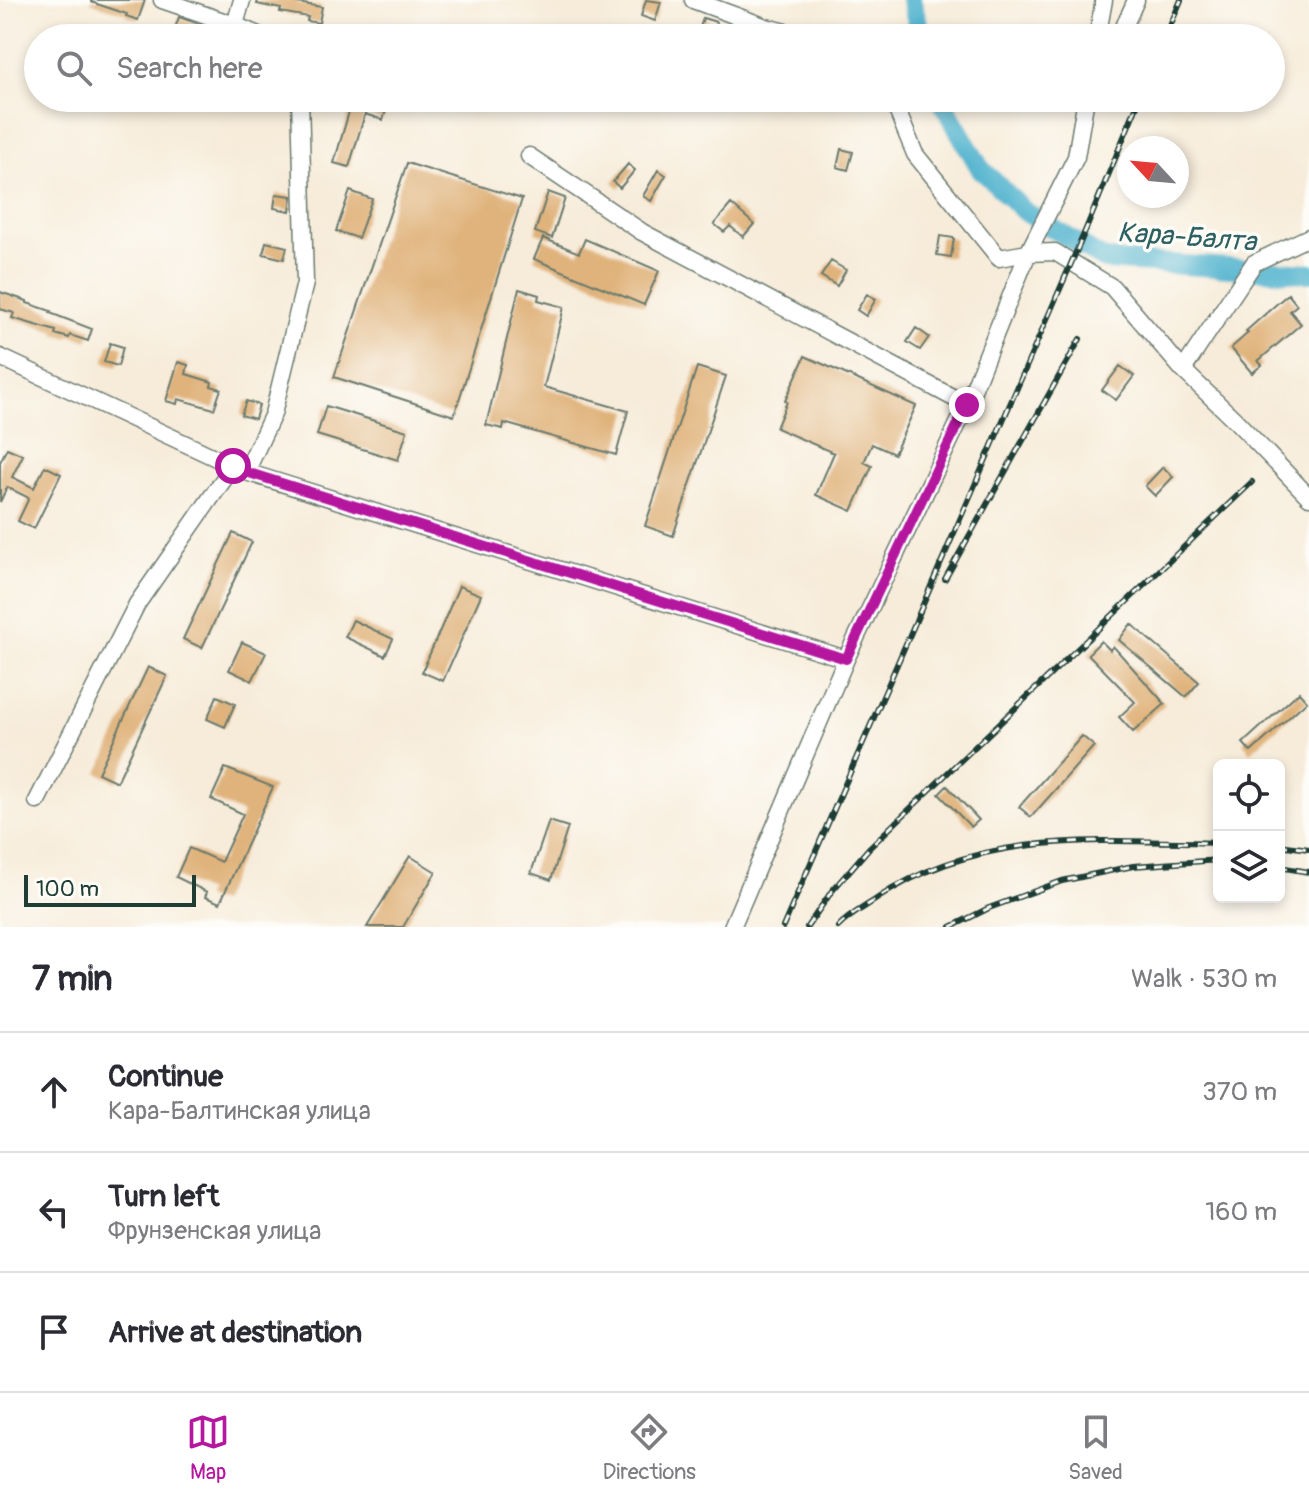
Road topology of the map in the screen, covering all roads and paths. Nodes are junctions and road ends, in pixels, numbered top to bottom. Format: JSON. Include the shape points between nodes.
{"nodes":[{"id":1,"x":162,"y":0,"type":"edge"},
{"id":2,"x":242,"y":0,"type":"edge"},
{"id":3,"x":693,"y":0,"type":"edge"},
{"id":4,"x":1104,"y":0,"type":"edge"},
{"id":5,"x":1150,"y":0,"type":"edge"},
{"id":6,"x":1135,"y":3,"type":"edge"},
{"id":7,"x":232,"y":24,"type":"edge"},
{"id":8,"x":235,"y":24,"type":"edge"},
{"id":9,"x":758,"y":24,"type":"edge"},
{"id":10,"x":1100,"y":24,"type":"edge"},
{"id":11,"x":1125,"y":24,"type":"edge"},
{"id":12,"x":300,"y":112,"type":"edge"},
{"id":13,"x":898,"y":112,"type":"edge"},
{"id":14,"x":1084,"y":112,"type":"edge"},
{"id":15,"x":529,"y":156,"type":"dead end"},
{"id":16,"x":1309,"y":237,"type":"edge"},
{"id":17,"x":1028,"y":253,"type":"junction"},
{"id":18,"x":0,"y":357,"type":"edge"},
{"id":19,"x":1183,"y":370,"type":"junction"},
{"id":20,"x":967,"y":405,"type":"junction"},
{"id":21,"x":240,"y":469,"type":"junction"},
{"id":22,"x":1309,"y":497,"type":"edge"},
{"id":23,"x":846,"y":659,"type":"junction"},
{"id":24,"x":37,"y":801,"type":"dead end"},
{"id":25,"x":732,"y":927,"type":"edge"}],
"edges":[{"from":1,"to":7,"type":"street"},
{"from":2,"to":8,"type":"street"},
{"from":3,"to":9,"type":"street"},
{"from":4,"to":10,"type":"street"},
{"from":5,"to":6,"type":"street"},
{"from":6,"to":11,"type":"street"},
{"from":12,"to":21,"type":"street","via":[[305,283],[273,414]]},
{"from":13,"to":17,"type":"street","via":[[915,154],[999,258]]},
{"from":14,"to":17,"type":"street","via":[[1076,157]]},
{"from":15,"to":20,"type":"street","via":[[642,232]]},
{"from":16,"to":19,"type":"street","via":[[1254,263]]},
{"from":17,"to":19,"type":"street","via":[[1055,252],[1112,287]]},
{"from":17,"to":20,"type":"street"},
{"from":18,"to":21,"type":"street"},
{"from":19,"to":22,"type":"street"},
{"from":20,"to":23,"type":"street"},
{"from":21,"to":23,"type":"street"},
{"from":21,"to":24,"type":"street","via":[[137,604]]},
{"from":23,"to":25,"type":"street"}]}
